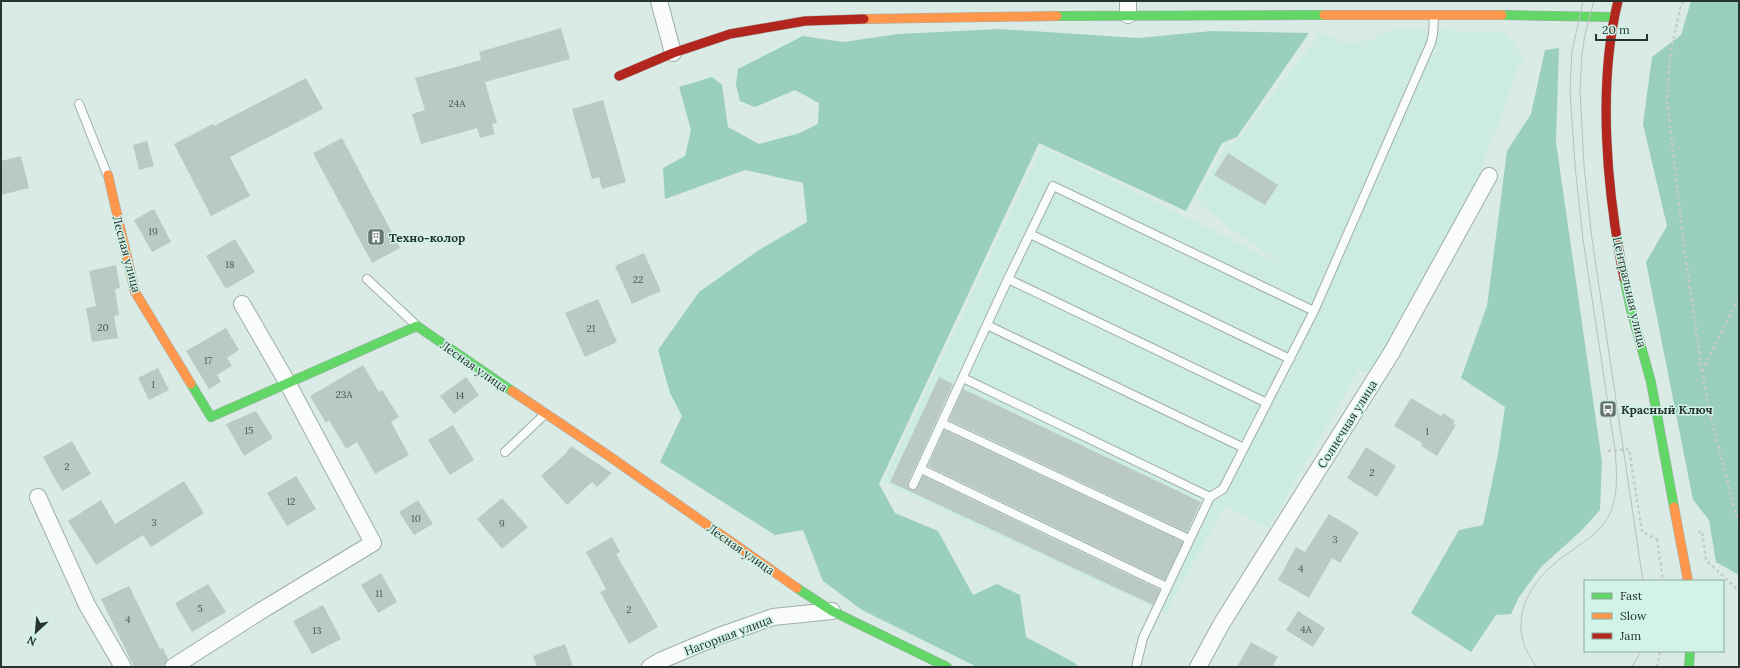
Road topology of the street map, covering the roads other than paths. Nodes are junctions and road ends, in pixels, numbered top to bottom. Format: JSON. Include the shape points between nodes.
{"nodes":[{"id":1,"x":659,"y":1,"type":"edge"},
{"id":2,"x":1618,"y":1,"type":"edge"},
{"id":3,"x":1128,"y":8,"type":"edge"},
{"id":4,"x":1434,"y":16,"type":"junction"},
{"id":5,"x":1614,"y":16,"type":"junction"},
{"id":6,"x":673,"y":53,"type":"junction"},
{"id":7,"x":619,"y":76,"type":"dead end"},
{"id":8,"x":79,"y":104,"type":"dead end"},
{"id":9,"x":108,"y":175,"type":"joint"},
{"id":10,"x":1489,"y":176,"type":"dead end"},
{"id":11,"x":1030,"y":234,"type":"junction"},
{"id":12,"x":367,"y":279,"type":"dead end"},
{"id":13,"x":1008,"y":279,"type":"junction"},
{"id":14,"x":242,"y":304,"type":"dead end"},
{"id":15,"x":1314,"y":311,"type":"junction"},
{"id":16,"x":987,"y":325,"type":"junction"},
{"id":17,"x":417,"y":326,"type":"junction"},
{"id":18,"x":1290,"y":358,"type":"junction"},
{"id":19,"x":963,"y":378,"type":"junction"},
{"id":20,"x":287,"y":382,"type":"junction"},
{"id":21,"x":1267,"y":403,"type":"junction"},
{"id":22,"x":545,"y":414,"type":"junction"},
{"id":23,"x":942,"y":423,"type":"junction"},
{"id":24,"x":1244,"y":448,"type":"junction"},
{"id":25,"x":505,"y":452,"type":"dead end"},
{"id":26,"x":921,"y":469,"type":"junction"},
{"id":27,"x":913,"y":485,"type":"dead end"},
{"id":28,"x":38,"y":497,"type":"dead end"},
{"id":29,"x":1210,"y":497,"type":"junction"},
{"id":30,"x":1189,"y":539,"type":"junction"},
{"id":31,"x":1688,"y":580,"type":"edge"},
{"id":32,"x":1167,"y":587,"type":"junction"},
{"id":33,"x":832,"y":611,"type":"junction"},
{"id":34,"x":1690,"y":652,"type":"edge"},
{"id":35,"x":123,"y":667,"type":"edge"},
{"id":36,"x":173,"y":667,"type":"edge"},
{"id":37,"x":650,"y":667,"type":"edge"},
{"id":38,"x":947,"y":667,"type":"edge"},
{"id":39,"x":1136,"y":667,"type":"edge"},
{"id":40,"x":1198,"y":667,"type":"edge"},
{"id":41,"x":1689,"y":667,"type":"edge"}],
"edges":[{"from":1,"to":6,"type":"street"},
{"from":2,"to":5,"type":"street","name":"Центральная улица"},
{"from":3,"to":4,"type":"street"},
{"from":3,"to":6,"type":"street","via":[[805,21],[730,34]]},
{"from":4,"to":5,"type":"street"},
{"from":4,"to":15,"type":"lane","via":[[1431,43]]},
{"from":5,"to":31,"type":"street","name":"Центральная улица","via":[[1606,91],[1609,166],[1616,236],[1631,310],[1651,382]]},
{"from":6,"to":7,"type":"street"},
{"from":8,"to":9,"type":"lane"},
{"from":9,"to":20,"type":"street","name":"Лесная улица","via":[[135,292],[211,417]]},
{"from":10,"to":40,"type":"street","name":"Солнечная улица","via":[[1392,352],[1222,623]]},
{"from":11,"to":13,"type":"lane"},
{"from":11,"to":15,"type":"lane","via":[[1053,186]]},
{"from":11,"to":18,"type":"lane"},
{"from":12,"to":17,"type":"lane"},
{"from":13,"to":16,"type":"lane"},
{"from":13,"to":21,"type":"lane"},
{"from":14,"to":20,"type":"street"},
{"from":15,"to":18,"type":"lane"},
{"from":16,"to":19,"type":"lane"},
{"from":16,"to":24,"type":"lane"},
{"from":17,"to":20,"type":"street","name":"Лесная улица"},
{"from":17,"to":22,"type":"street","name":"Лесная улица"},
{"from":18,"to":21,"type":"lane"},
{"from":19,"to":23,"type":"lane"},
{"from":19,"to":29,"type":"lane"},
{"from":20,"to":36,"type":"street","via":[[373,543]]},
{"from":21,"to":24,"type":"lane"},
{"from":22,"to":25,"type":"lane"},
{"from":22,"to":33,"type":"street","name":"Лесная улица","via":[[610,456]]},
{"from":23,"to":26,"type":"lane"},
{"from":23,"to":30,"type":"lane"},
{"from":24,"to":29,"type":"lane","via":[[1223,489]]},
{"from":26,"to":27,"type":"lane"},
{"from":26,"to":32,"type":"lane"},
{"from":28,"to":35,"type":"street","via":[[87,605]]},
{"from":29,"to":30,"type":"lane"},
{"from":30,"to":32,"type":"lane"},
{"from":32,"to":39,"type":"lane","via":[[1143,638]]},
{"from":33,"to":37,"type":"street","name":"Нагорная улица","via":[[773,617],[720,636]]},
{"from":33,"to":38,"type":"street","name":"Лесная улица"},
{"from":34,"to":41,"type":"street"}]}
